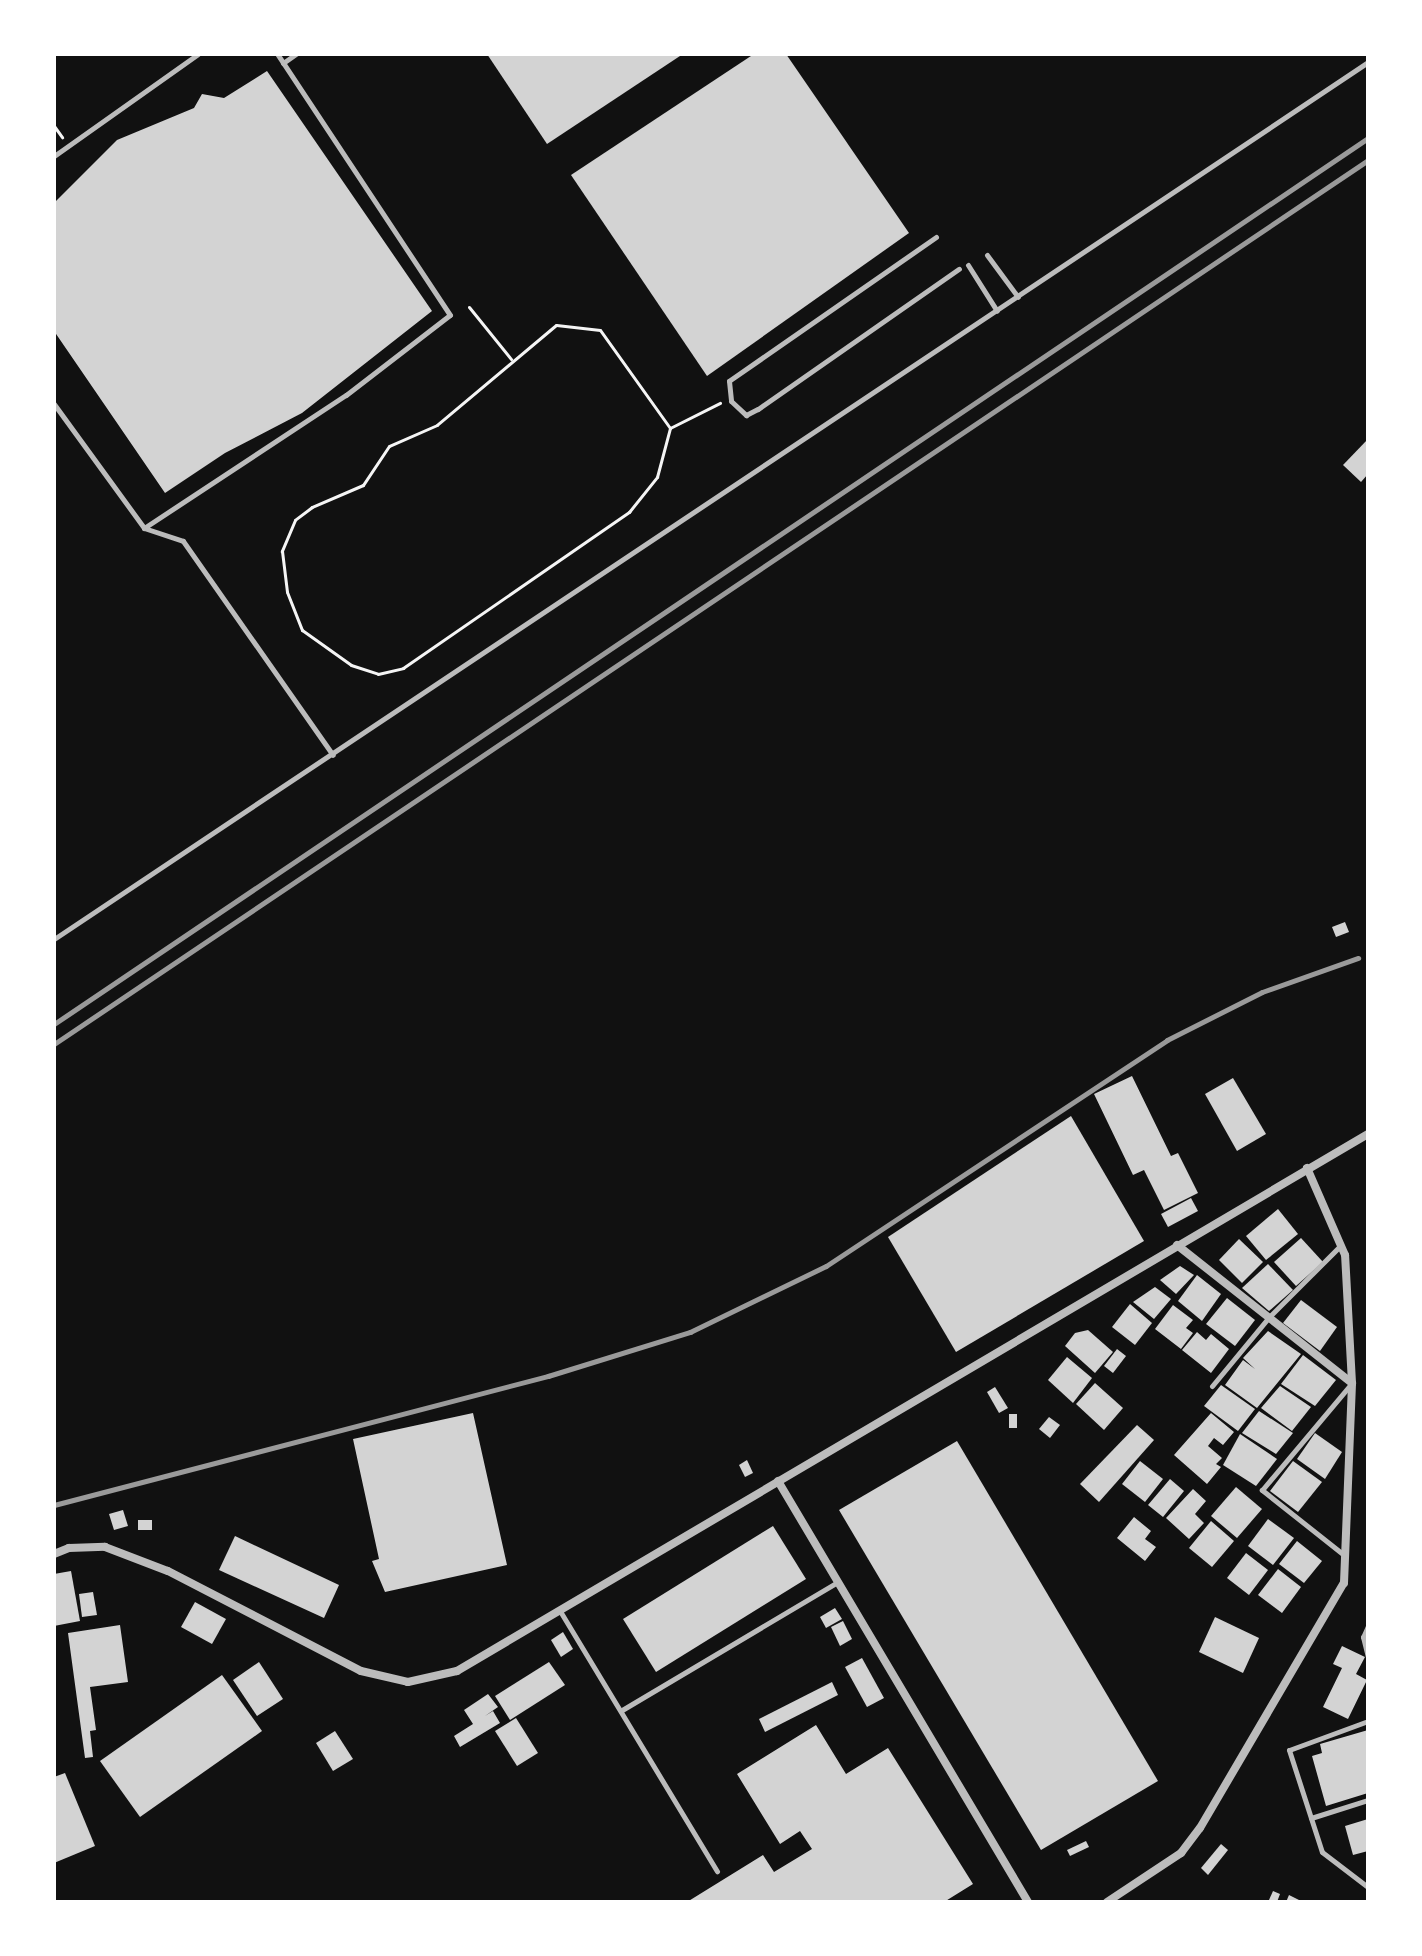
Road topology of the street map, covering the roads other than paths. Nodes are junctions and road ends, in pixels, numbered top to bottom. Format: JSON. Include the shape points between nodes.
{"nodes":[{"id":1,"x":198,"y":54,"type":"edge"},
{"id":2,"x":277,"y":54,"type":"edge"},
{"id":3,"x":296,"y":54,"type":"edge"},
{"id":4,"x":1368,"y":62,"type":"edge"},
{"id":5,"x":283,"y":63,"type":"junction"},
{"id":6,"x":54,"y":156,"type":"edge"},
{"id":7,"x":936,"y":237,"type":"dead end"},
{"id":8,"x":987,"y":255,"type":"dead end"},
{"id":9,"x":968,"y":265,"type":"dead end"},
{"id":10,"x":959,"y":269,"type":"dead end"},
{"id":11,"x":1018,"y":297,"type":"junction"},
{"id":12,"x":997,"y":311,"type":"junction"},
{"id":13,"x":54,"y":404,"type":"edge"},
{"id":14,"x":144,"y":528,"type":"junction"},
{"id":15,"x":333,"y":755,"type":"junction"},
{"id":16,"x":54,"y":939,"type":"edge"},
{"id":17,"x":1368,"y":1134,"type":"edge"},
{"id":18,"x":1307,"y":1168,"type":"junction"},
{"id":19,"x":1177,"y":1245,"type":"junction"},
{"id":20,"x":1342,"y":1245,"type":"junction"},
{"id":21,"x":1269,"y":1317,"type":"junction"},
{"id":22,"x":1352,"y":1383,"type":"junction"},
{"id":23,"x":1212,"y":1386,"type":"dead end"},
{"id":24,"x":778,"y":1481,"type":"junction"},
{"id":25,"x":54,"y":1554,"type":"edge"},
{"id":26,"x":1344,"y":1555,"type":"junction"},
{"id":27,"x":838,"y":1582,"type":"junction"},
{"id":28,"x":559,"y":1610,"type":"junction"},
{"id":29,"x":1368,"y":1626,"type":"edge"},
{"id":30,"x":1368,"y":1657,"type":"edge"},
{"id":31,"x":622,"y":1710,"type":"junction"},
{"id":32,"x":1368,"y":1721,"type":"edge"},
{"id":33,"x":1368,"y":1800,"type":"edge"},
{"id":34,"x":1311,"y":1818,"type":"junction"},
{"id":35,"x":717,"y":1871,"type":"dead end"},
{"id":36,"x":1368,"y":1887,"type":"edge"},
{"id":37,"x":1028,"y":1902,"type":"edge"},
{"id":38,"x":1107,"y":1902,"type":"edge"}],
"edges":[{"from":1,"to":6,"type":"lane"},
{"from":2,"to":5,"type":"lane"},
{"from":3,"to":5,"type":"lane"},
{"from":4,"to":11,"type":"lane"},
{"from":5,"to":14,"type":"lane","via":[[448,304],[449,319],[346,395]]},
{"from":7,"to":10,"type":"lane","via":[[729,381],[730,397],[746,415],[758,409]]},
{"from":8,"to":11,"type":"lane"},
{"from":9,"to":12,"type":"lane"},
{"from":11,"to":12,"type":"lane"},
{"from":12,"to":15,"type":"lane"},
{"from":13,"to":14,"type":"lane"},
{"from":14,"to":15,"type":"lane","via":[[183,541]]},
{"from":15,"to":16,"type":"lane"},
{"from":17,"to":18,"type":"street"},
{"from":18,"to":19,"type":"street"},
{"from":18,"to":20,"type":"street"},
{"from":19,"to":21,"type":"street"},
{"from":19,"to":24,"type":"street"},
{"from":20,"to":21,"type":"lane"},
{"from":20,"to":22,"type":"street"},
{"from":21,"to":22,"type":"street"},
{"from":21,"to":23,"type":"lane"},
{"from":22,"to":26,"type":"street"},
{"from":22,"to":26,"type":"lane","via":[[1262,1490]]},
{"from":24,"to":27,"type":"street"},
{"from":24,"to":28,"type":"street"},
{"from":25,"to":28,"type":"street","via":[[105,1547],[168,1571],[361,1671],[408,1682],[457,1671]]},
{"from":26,"to":38,"type":"street","via":[[1344,1583],[1200,1828],[1181,1853]]},
{"from":27,"to":31,"type":"lane"},
{"from":27,"to":37,"type":"street"},
{"from":28,"to":31,"type":"lane"},
{"from":29,"to":30,"type":"lane","via":[[1363,1637]]},
{"from":31,"to":35,"type":"lane"},
{"from":32,"to":34,"type":"lane","via":[[1289,1750]]},
{"from":33,"to":34,"type":"lane"},
{"from":34,"to":36,"type":"lane","via":[[1322,1852]]}]}
